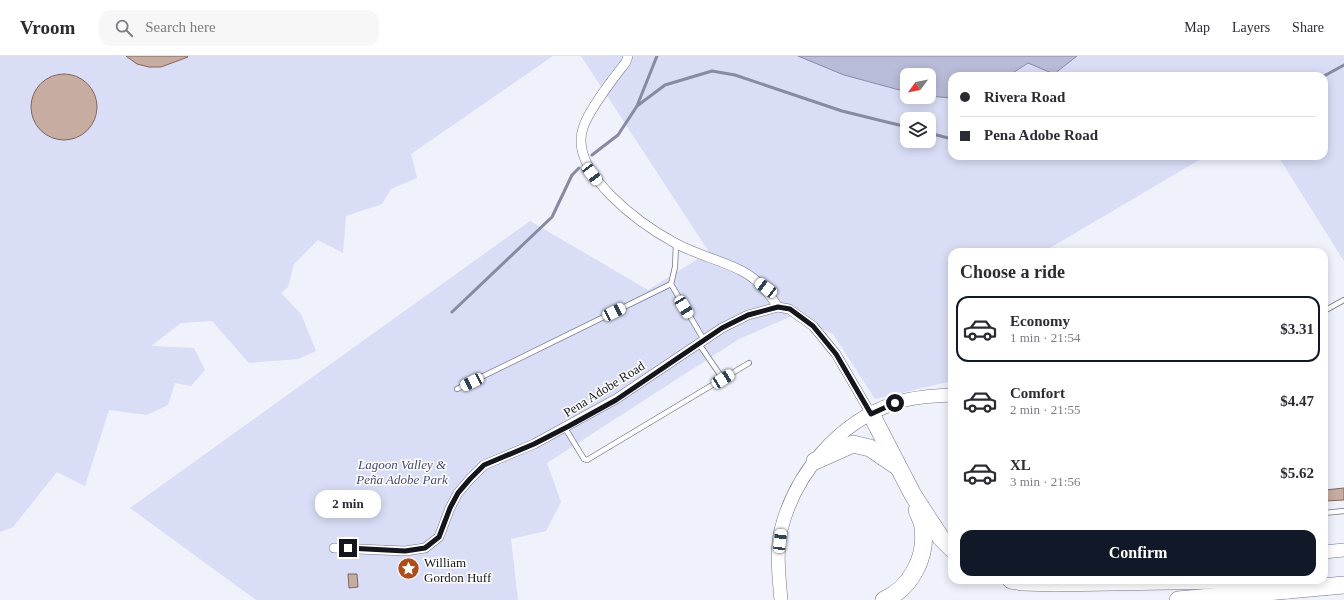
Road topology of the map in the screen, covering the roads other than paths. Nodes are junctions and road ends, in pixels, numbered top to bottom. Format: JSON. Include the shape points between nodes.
{"nodes":[{"id":1,"x":628,"y":56,"type":"edge"},
{"id":2,"x":676,"y":244,"type":"junction"},
{"id":3,"x":671,"y":284,"type":"junction"},
{"id":4,"x":1344,"y":300,"type":"edge"},
{"id":5,"x":778,"y":307,"type":"junction"},
{"id":6,"x":1328,"y":309,"type":"edge"},
{"id":7,"x":702,"y":342,"type":"junction"},
{"id":8,"x":749,"y":363,"type":"dead end"},
{"id":9,"x":723,"y":379,"type":"junction"},
{"id":10,"x":457,"y":389,"type":"dead end"},
{"id":11,"x":948,"y":395,"type":"edge"},
{"id":12,"x":871,"y":414,"type":"junction"},
{"id":13,"x":565,"y":428,"type":"junction"},
{"id":14,"x":815,"y":461,"type":"junction"},
{"id":15,"x":898,"y":468,"type":"junction"},
{"id":16,"x":912,"y":495,"type":"junction"},
{"id":17,"x":1344,"y":510,"type":"edge"},
{"id":18,"x":1328,"y":512,"type":"edge"},
{"id":19,"x":948,"y":545,"type":"edge"},
{"id":20,"x":334,"y":548,"type":"dead end"},
{"id":21,"x":1328,"y":549,"type":"edge"},
{"id":22,"x":1344,"y":550,"type":"edge"},
{"id":23,"x":1250,"y":584,"type":"edge"},
{"id":24,"x":1344,"y":585,"type":"edge"},
{"id":25,"x":1288,"y":590,"type":"junction"},
{"id":26,"x":780,"y":594,"type":"edge"},
{"id":27,"x":884,"y":600,"type":"edge"},
{"id":28,"x":1178,"y":600,"type":"edge"}],
"edges":[{"from":1,"to":2,"type":"street","via":[[589,114],[582,129],[581,148],[592,174],[605,190],[647,225]]},
{"from":2,"to":3,"type":"lane"},
{"from":2,"to":5,"type":"street","via":[[743,271],[766,288]]},
{"from":3,"to":7,"type":"lane"},
{"from":3,"to":10,"type":"lane"},
{"from":4,"to":6,"type":"lane"},
{"from":5,"to":7,"type":"street","name":"Pena Adobe Road","via":[[748,315]]},
{"from":5,"to":12,"type":"street","via":[[790,309],[813,326],[836,354]]},
{"from":7,"to":9,"type":"lane"},
{"from":7,"to":13,"type":"street","name":"Pena Adobe Road","via":[[616,400]]},
{"from":8,"to":9,"type":"lane"},
{"from":9,"to":13,"type":"lane","via":[[587,460]]},
{"from":11,"to":12,"type":"street","via":[[927,396],[895,403]]},
{"from":12,"to":14,"type":"street","via":[[846,430]]},
{"from":12,"to":15,"type":"highway"},
{"from":13,"to":20,"type":"street","name":"Pena Adobe Road","via":[[484,465],[458,493],[439,537],[425,548],[405,551]]},
{"from":14,"to":15,"type":"highway","via":[[853,444],[870,448]]},
{"from":14,"to":26,"type":"street","via":[[794,495],[781,530],[778,552]]},
{"from":15,"to":16,"type":"highway"},
{"from":16,"to":19,"type":"highway"},
{"from":16,"to":27,"type":"highway","via":[[923,527],[923,547],[918,565],[909,581]]},
{"from":17,"to":18,"type":"lane"},
{"from":21,"to":22,"type":"street"},
{"from":23,"to":25,"type":"highway"},
{"from":24,"to":25,"type":"highway"},
{"from":25,"to":28,"type":"highway"}]}
